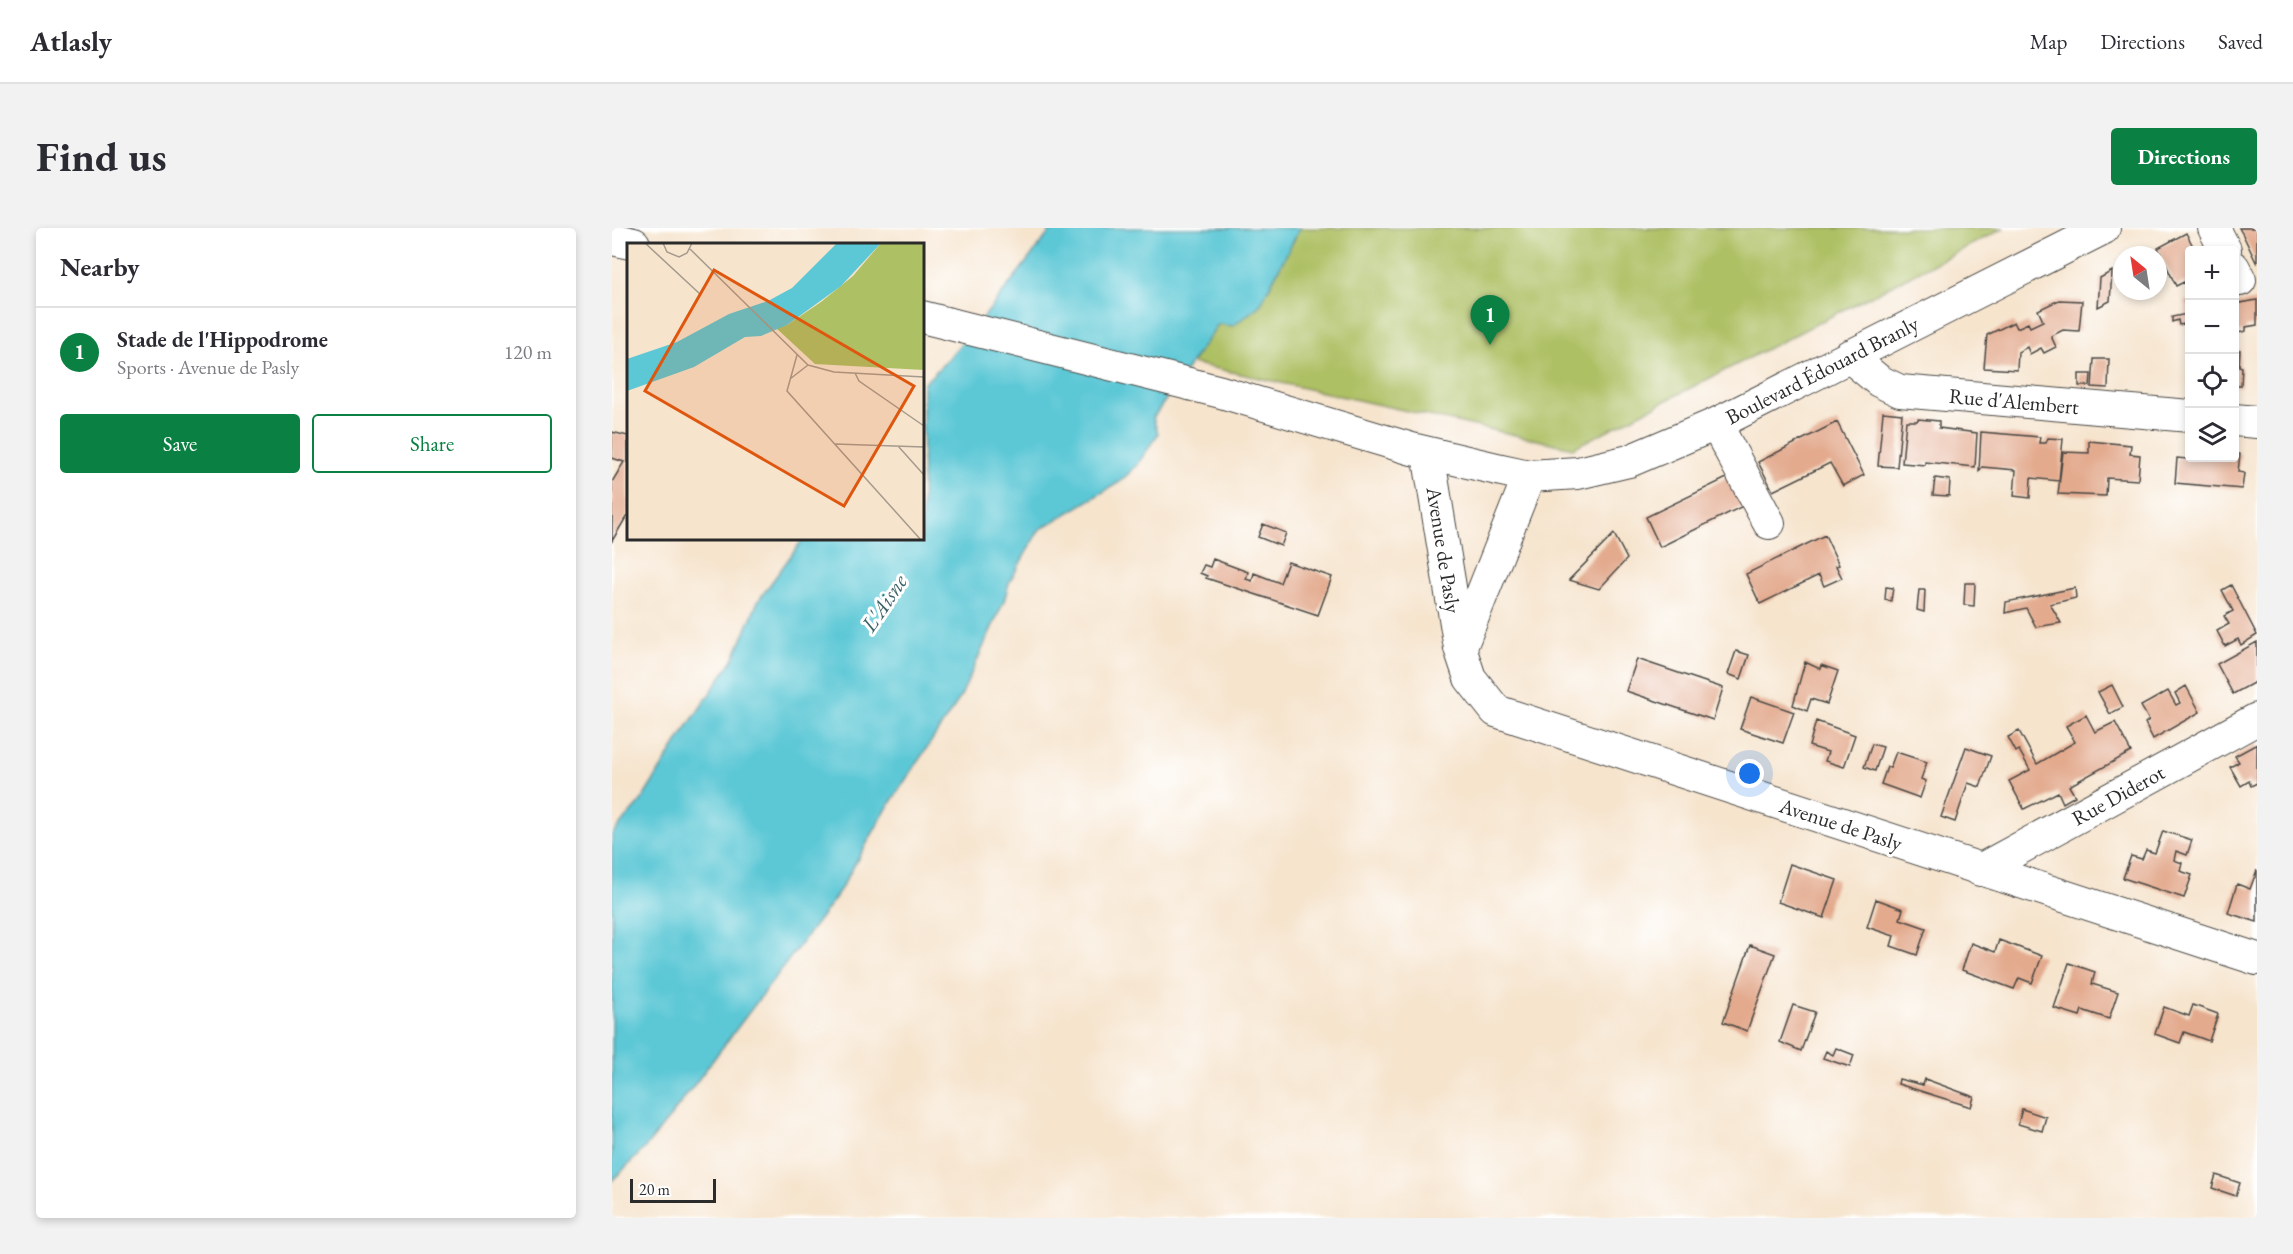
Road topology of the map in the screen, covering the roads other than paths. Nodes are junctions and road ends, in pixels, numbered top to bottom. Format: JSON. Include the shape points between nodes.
{"nodes":[{"id":1,"x":2104,"y":228,"type":"edge"},
{"id":2,"x":2214,"y":228,"type":"edge"},
{"id":3,"x":612,"y":239,"type":"edge"},
{"id":4,"x":630,"y":243,"type":"edge"},
{"id":5,"x":2223,"y":246,"type":"edge"},
{"id":6,"x":924,"y":318,"type":"edge"},
{"id":7,"x":1849,"y":356,"type":"junction"},
{"id":8,"x":2185,"y":416,"type":"edge"},
{"id":9,"x":2239,"y":420,"type":"edge"},
{"id":10,"x":2257,"y":422,"type":"edge"},
{"id":11,"x":1716,"y":424,"type":"junction"},
{"id":12,"x":1428,"y":453,"type":"junction"},
{"id":13,"x":1529,"y":476,"type":"junction"},
{"id":14,"x":1769,"y":523,"type":"dead end"},
{"id":15,"x":1460,"y":648,"type":"junction"},
{"id":16,"x":2257,"y":719,"type":"edge"},
{"id":17,"x":1980,"y":870,"type":"junction"},
{"id":18,"x":2257,"y":959,"type":"edge"}],
"edges":[{"from":1,"to":7,"type":"street","name":"Boulevard Édouard Branly"},
{"from":2,"to":5,"type":"street"},
{"from":3,"to":4,"type":"street"},
{"from":6,"to":12,"type":"street","name":"Boulevard Édouard Branly","via":[[1221,392]]},
{"from":7,"to":8,"type":"street","name":"Rue d'Alembert","via":[[1879,381],[1900,391]]},
{"from":7,"to":11,"type":"street","name":"Boulevard Édouard Branly"},
{"from":9,"to":10,"type":"street"},
{"from":11,"to":13,"type":"street","name":"Boulevard Édouard Branly","via":[[1629,460],[1578,473]]},
{"from":11,"to":14,"type":"street"},
{"from":12,"to":13,"type":"street","name":"Boulevard Édouard Branly"},
{"from":12,"to":15,"type":"street","name":"Avenue de Pasly"},
{"from":13,"to":15,"type":"street","name":"Avenue de Pasly"},
{"from":15,"to":17,"type":"street","name":"Avenue de Pasly","via":[[1470,678],[1496,711]]},
{"from":16,"to":17,"type":"street","name":"Rue Diderot"},
{"from":17,"to":18,"type":"street","name":"Avenue de Pasly"}]}
